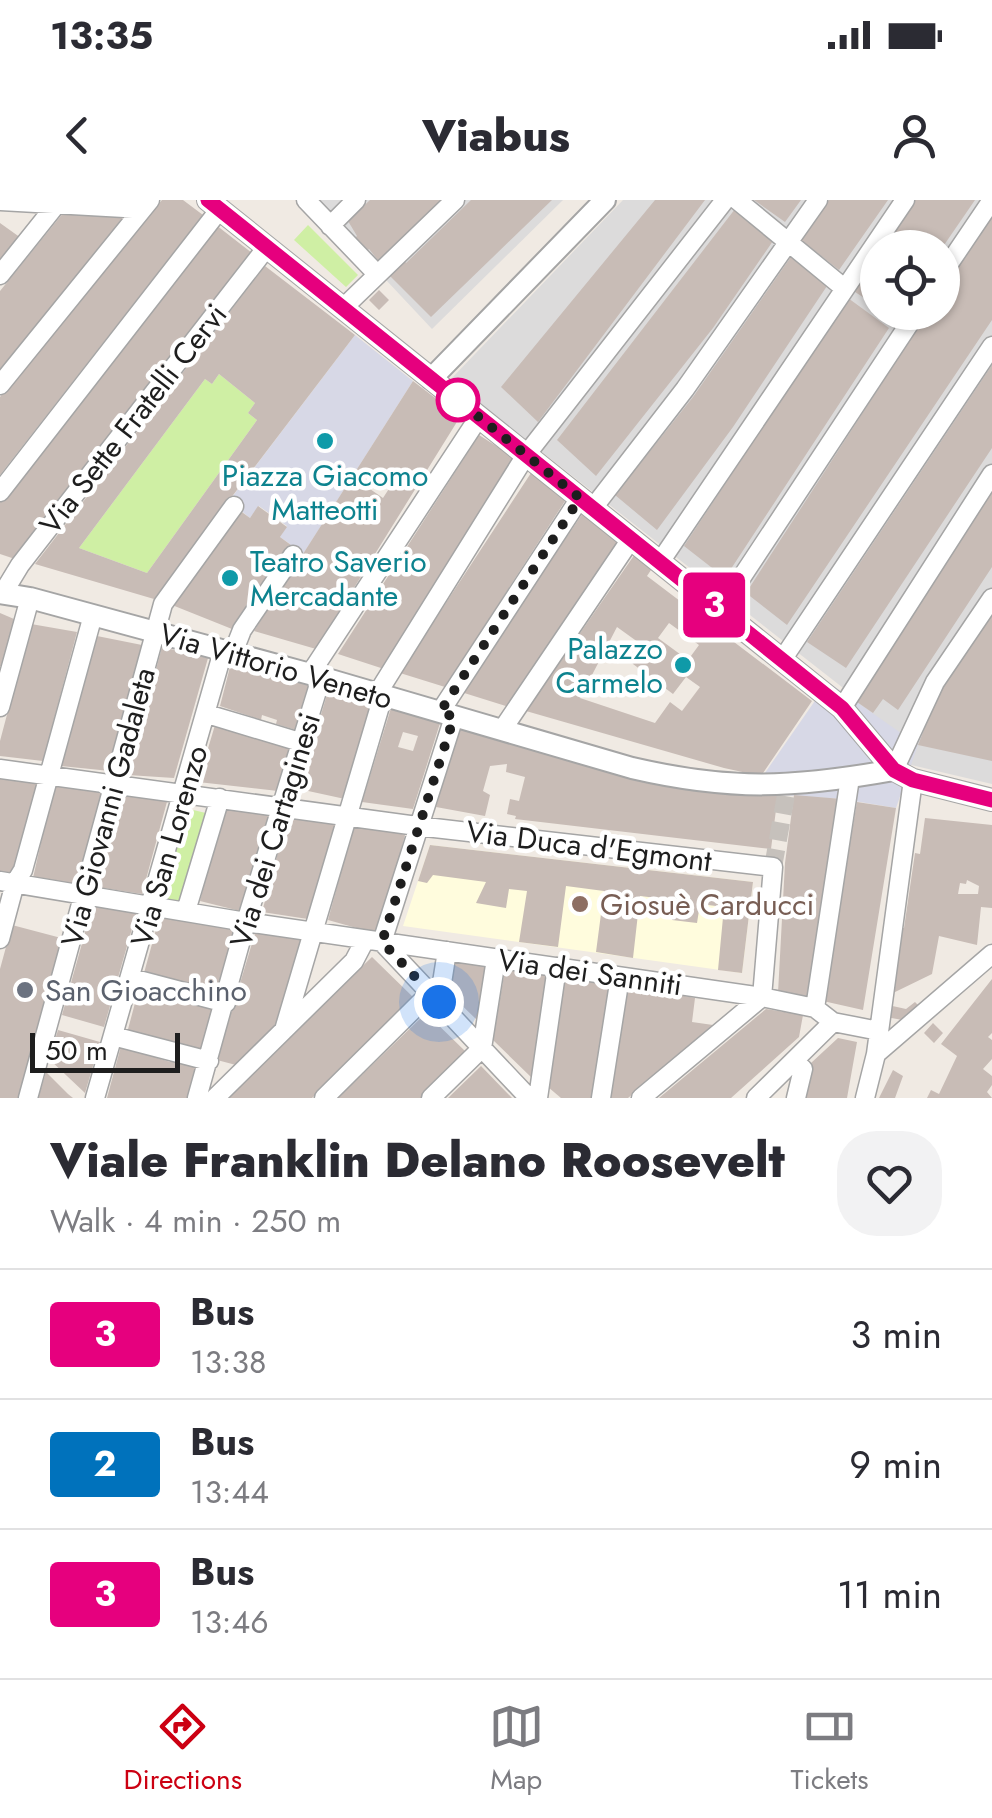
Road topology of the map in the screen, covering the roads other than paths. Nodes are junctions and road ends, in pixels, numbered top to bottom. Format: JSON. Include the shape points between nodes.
{"nodes":[{"id":1,"x":306,"y":200,"type":"edge"},
{"id":2,"x":356,"y":200,"type":"edge"},
{"id":3,"x":455,"y":200,"type":"edge"},
{"id":4,"x":605,"y":200,"type":"edge"},
{"id":5,"x":725,"y":200,"type":"edge"},
{"id":6,"x":738,"y":200,"type":"edge"},
{"id":7,"x":818,"y":200,"type":"edge"},
{"id":8,"x":905,"y":200,"type":"edge"},
{"id":9,"x":992,"y":200,"type":"edge"},
{"id":10,"x":0,"y":201,"type":"edge"},
{"id":11,"x":59,"y":202,"type":"edge"},
{"id":12,"x":146,"y":204,"type":"edge"},
{"id":13,"x":214,"y":204,"type":"edge"},
{"id":14,"x":330,"y":226,"type":"junction"},
{"id":15,"x":789,"y":241,"type":"junction"},
{"id":16,"x":267,"y":247,"type":"junction"},
{"id":17,"x":960,"y":247,"type":"edge"},
{"id":18,"x":377,"y":274,"type":"junction"},
{"id":19,"x":0,"y":275,"type":"edge"},
{"id":20,"x":844,"y":288,"type":"junction"},
{"id":21,"x":343,"y":308,"type":"junction"},
{"id":22,"x":905,"y":330,"type":"edge"},
{"id":23,"x":992,"y":346,"type":"edge"},
{"id":24,"x":431,"y":378,"type":"junction"},
{"id":25,"x":0,"y":385,"type":"edge"},
{"id":26,"x":479,"y":417,"type":"junction"},
{"id":27,"x":526,"y":455,"type":"junction"},
{"id":28,"x":992,"y":474,"type":"edge"},
{"id":29,"x":0,"y":492,"type":"edge"},
{"id":30,"x":586,"y":503,"type":"junction"},
{"id":31,"x":234,"y":506,"type":"dead end"},
{"id":32,"x":632,"y":539,"type":"junction"},
{"id":33,"x":293,"y":555,"type":"dead end"},
{"id":34,"x":660,"y":562,"type":"junction"},
{"id":35,"x":2,"y":593,"type":"edge"},
{"id":36,"x":30,"y":598,"type":"junction"},
{"id":37,"x":992,"y":598,"type":"edge"},
{"id":38,"x":720,"y":610,"type":"junction"},
{"id":39,"x":93,"y":615,"type":"junction"},
{"id":40,"x":154,"y":632,"type":"junction"},
{"id":41,"x":228,"y":652,"type":"junction"},
{"id":42,"x":782,"y":660,"type":"junction"},
{"id":43,"x":316,"y":676,"type":"junction"},
{"id":44,"x":380,"y":695,"type":"junction"},
{"id":45,"x":0,"y":707,"type":"edge"},
{"id":46,"x":842,"y":708,"type":"junction"},
{"id":47,"x":207,"y":714,"type":"junction"},
{"id":48,"x":447,"y":715,"type":"junction"},
{"id":49,"x":502,"y":730,"type":"junction"},
{"id":50,"x":300,"y":742,"type":"junction"},
{"id":51,"x":0,"y":770,"type":"edge"},
{"id":52,"x":903,"y":775,"type":"junction"},
{"id":53,"x":48,"y":776,"type":"junction"},
{"id":54,"x":850,"y":778,"type":"junction"},
{"id":55,"x":116,"y":784,"type":"junction"},
{"id":56,"x":183,"y":793,"type":"junction"},
{"id":57,"x":220,"y":798,"type":"junction"},
{"id":58,"x":992,"y":800,"type":"edge"},
{"id":59,"x":282,"y":806,"type":"junction"},
{"id":60,"x":346,"y":814,"type":"junction"},
{"id":61,"x":417,"y":826,"type":"junction"},
{"id":62,"x":8,"y":882,"type":"edge"},
{"id":63,"x":84,"y":895,"type":"junction"},
{"id":64,"x":150,"y":906,"type":"junction"},
{"id":65,"x":186,"y":911,"type":"junction"},
{"id":66,"x":246,"y":922,"type":"junction"},
{"id":67,"x":313,"y":932,"type":"junction"},
{"id":68,"x":0,"y":939,"type":"edge"},
{"id":69,"x":374,"y":941,"type":"junction"},
{"id":70,"x":446,"y":952,"type":"junction"},
{"id":71,"x":992,"y":954,"type":"edge"},
{"id":72,"x":496,"y":959,"type":"junction"},
{"id":73,"x":557,"y":968,"type":"junction"},
{"id":74,"x":620,"y":977,"type":"junction"},
{"id":75,"x":132,"y":978,"type":"junction"},
{"id":76,"x":435,"y":998,"type":"junction"},
{"id":77,"x":762,"y":998,"type":"junction"},
{"id":78,"x":226,"y":1003,"type":"junction"},
{"id":79,"x":815,"y":1008,"type":"junction"},
{"id":80,"x":834,"y":1022,"type":"junction"},
{"id":81,"x":284,"y":1030,"type":"junction"},
{"id":82,"x":878,"y":1031,"type":"junction"},
{"id":83,"x":114,"y":1036,"type":"junction"},
{"id":84,"x":482,"y":1048,"type":"junction"},
{"id":85,"x":876,"y":1054,"type":"junction"},
{"id":86,"x":794,"y":1060,"type":"junction"},
{"id":87,"x":208,"y":1061,"type":"junction"},
{"id":88,"x":28,"y":1098,"type":"edge"},
{"id":89,"x":95,"y":1098,"type":"edge"},
{"id":90,"x":197,"y":1098,"type":"edge"},
{"id":91,"x":215,"y":1098,"type":"edge"},
{"id":92,"x":324,"y":1098,"type":"edge"},
{"id":93,"x":431,"y":1098,"type":"edge"},
{"id":94,"x":529,"y":1098,"type":"edge"},
{"id":95,"x":538,"y":1098,"type":"edge"},
{"id":96,"x":601,"y":1098,"type":"edge"},
{"id":97,"x":641,"y":1098,"type":"edge"},
{"id":98,"x":756,"y":1098,"type":"edge"},
{"id":99,"x":796,"y":1098,"type":"edge"},
{"id":100,"x":864,"y":1098,"type":"edge"}],
"edges":[{"from":1,"to":14,"type":"street"},
{"from":2,"to":14,"type":"street"},
{"from":3,"to":18,"type":"street"},
{"from":4,"to":24,"type":"street"},
{"from":5,"to":27,"type":"street"},
{"from":6,"to":15,"type":"street"},
{"from":7,"to":15,"type":"street"},
{"from":8,"to":20,"type":"street"},
{"from":9,"to":17,"type":"street"},
{"from":10,"to":11,"type":"street"},
{"from":11,"to":12,"type":"street"},
{"from":11,"to":19,"type":"street"},
{"from":12,"to":25,"type":"street"},
{"from":13,"to":16,"type":"street"},
{"from":13,"to":29,"type":"street"},
{"from":14,"to":18,"type":"street"},
{"from":15,"to":20,"type":"street"},
{"from":15,"to":30,"type":"street","via":[[685,389]]},
{"from":16,"to":21,"type":"street"},
{"from":16,"to":35,"type":"street","name":"Via Sette Fratelli Cervi"},
{"from":18,"to":21,"type":"street"},
{"from":20,"to":34,"type":"street"},
{"from":21,"to":24,"type":"street"},
{"from":22,"to":38,"type":"street"},
{"from":23,"to":42,"type":"street"},
{"from":24,"to":26,"type":"street"},
{"from":26,"to":27,"type":"street"},
{"from":26,"to":43,"type":"street","name":"Via dei Cartaginesi"},
{"from":27,"to":30,"type":"street"},
{"from":27,"to":44,"type":"street"},
{"from":28,"to":46,"type":"street"},
{"from":30,"to":32,"type":"street"},
{"from":30,"to":48,"type":"street"},
{"from":31,"to":40,"type":"street","name":"Via Giovanni Gadaleta","via":[[163,604]]},
{"from":32,"to":34,"type":"street"},
{"from":32,"to":49,"type":"street"},
{"from":33,"to":41,"type":"street","name":"Via San Lorenzo"},
{"from":34,"to":38,"type":"street"},
{"from":35,"to":36,"type":"street","name":"Via Vittorio Veneto"},
{"from":36,"to":39,"type":"street","name":"Via Vittorio Veneto"},
{"from":36,"to":45,"type":"street"},
{"from":37,"to":52,"type":"street","via":[[935,682]]},
{"from":38,"to":42,"type":"street"},
{"from":39,"to":40,"type":"street","name":"Via Vittorio Veneto"},
{"from":39,"to":53,"type":"street"},
{"from":40,"to":41,"type":"street","name":"Via Vittorio Veneto"},
{"from":40,"to":55,"type":"street","name":"Via Giovanni Gadaleta"},
{"from":41,"to":43,"type":"street","name":"Via Vittorio Veneto"},
{"from":41,"to":47,"type":"street","name":"Via San Lorenzo"},
{"from":42,"to":46,"type":"street"},
{"from":43,"to":44,"type":"street","name":"Via Vittorio Veneto"},
{"from":43,"to":50,"type":"street","name":"Via dei Cartaginesi"},
{"from":44,"to":48,"type":"street","name":"Via Vittorio Veneto"},
{"from":44,"to":60,"type":"street"},
{"from":46,"to":52,"type":"street"},
{"from":47,"to":50,"type":"street"},
{"from":47,"to":56,"type":"street","name":"Via San Lorenzo"},
{"from":48,"to":49,"type":"street","name":"Via Vittorio Veneto"},
{"from":48,"to":61,"type":"street"},
{"from":49,"to":54,"type":"street","name":"Via Vittorio Veneto","via":[[720,785],[786,790]]},
{"from":50,"to":59,"type":"street","name":"Via dei Cartaginesi"},
{"from":51,"to":53,"type":"street","name":"Via Duca d'Egmont"},
{"from":52,"to":54,"type":"street","name":"Via Vittorio Veneto"},
{"from":52,"to":58,"type":"street"},
{"from":52,"to":82,"type":"street"},
{"from":53,"to":55,"type":"street","name":"Via Duca d'Egmont"},
{"from":53,"to":62,"type":"street","via":[[23,870]]},
{"from":54,"to":79,"type":"street"},
{"from":55,"to":56,"type":"street","name":"Via Duca d'Egmont"},
{"from":55,"to":63,"type":"street","name":"Via Giovanni Gadaleta"},
{"from":56,"to":57,"type":"street","name":"Via Duca d'Egmont"},
{"from":56,"to":64,"type":"street","name":"Via San Lorenzo"},
{"from":57,"to":59,"type":"street","name":"Via Duca d'Egmont"},
{"from":57,"to":65,"type":"street","name":"Via San Lorenzo"},
{"from":59,"to":60,"type":"street","name":"Via Duca d'Egmont"},
{"from":59,"to":66,"type":"street","name":"Via dei Cartaginesi"},
{"from":60,"to":61,"type":"street","name":"Via Duca d'Egmont"},
{"from":60,"to":67,"type":"street"},
{"from":61,"to":69,"type":"street"},
{"from":61,"to":77,"type":"street","name":"Via Duca d'Egmont","via":[[773,867]]},
{"from":62,"to":63,"type":"street","name":"Via dei Sanniti"},
{"from":62,"to":68,"type":"street"},
{"from":63,"to":64,"type":"street","name":"Via dei Sanniti"},
{"from":63,"to":88,"type":"street","name":"Via Giovanni Gadaleta"},
{"from":64,"to":65,"type":"street","name":"Via dei Sanniti"},
{"from":64,"to":75,"type":"street","name":"Via San Lorenzo"},
{"from":65,"to":66,"type":"street","name":"Via dei Sanniti"},
{"from":66,"to":67,"type":"street","name":"Via dei Sanniti"},
{"from":66,"to":78,"type":"street","name":"Via dei Cartaginesi"},
{"from":67,"to":69,"type":"street","name":"Via dei Sanniti"},
{"from":67,"to":81,"type":"street"},
{"from":69,"to":70,"type":"street","name":"Via dei Sanniti"},
{"from":69,"to":76,"type":"street"},
{"from":69,"to":81,"type":"street"},
{"from":70,"to":72,"type":"street","name":"Via dei Sanniti"},
{"from":70,"to":76,"type":"street"},
{"from":71,"to":85,"type":"street"},
{"from":72,"to":73,"type":"street","name":"Via dei Sanniti"},
{"from":72,"to":84,"type":"street"},
{"from":73,"to":74,"type":"street","name":"Via dei Sanniti"},
{"from":73,"to":95,"type":"street"},
{"from":74,"to":77,"type":"street","name":"Via dei Sanniti"},
{"from":74,"to":96,"type":"street"},
{"from":75,"to":78,"type":"street"},
{"from":75,"to":83,"type":"street","name":"Via San Lorenzo"},
{"from":76,"to":84,"type":"street"},
{"from":76,"to":92,"type":"street"},
{"from":77,"to":79,"type":"street","name":"Via dei Sanniti"},
{"from":77,"to":97,"type":"street"},
{"from":78,"to":87,"type":"street","name":"Via dei Cartaginesi"},
{"from":79,"to":80,"type":"street","name":"Via dei Sanniti"},
{"from":80,"to":82,"type":"street","name":"Via dei Sanniti"},
{"from":80,"to":86,"type":"street"},
{"from":81,"to":91,"type":"street"},
{"from":82,"to":85,"type":"street"},
{"from":83,"to":87,"type":"street"},
{"from":83,"to":89,"type":"street","name":"Via San Lorenzo"},
{"from":84,"to":93,"type":"street"},
{"from":84,"to":94,"type":"street"},
{"from":85,"to":100,"type":"street"},
{"from":86,"to":98,"type":"street"},
{"from":86,"to":99,"type":"street","via":[[803,1069]]},
{"from":87,"to":90,"type":"street","name":"Via dei Cartaginesi"}]}
